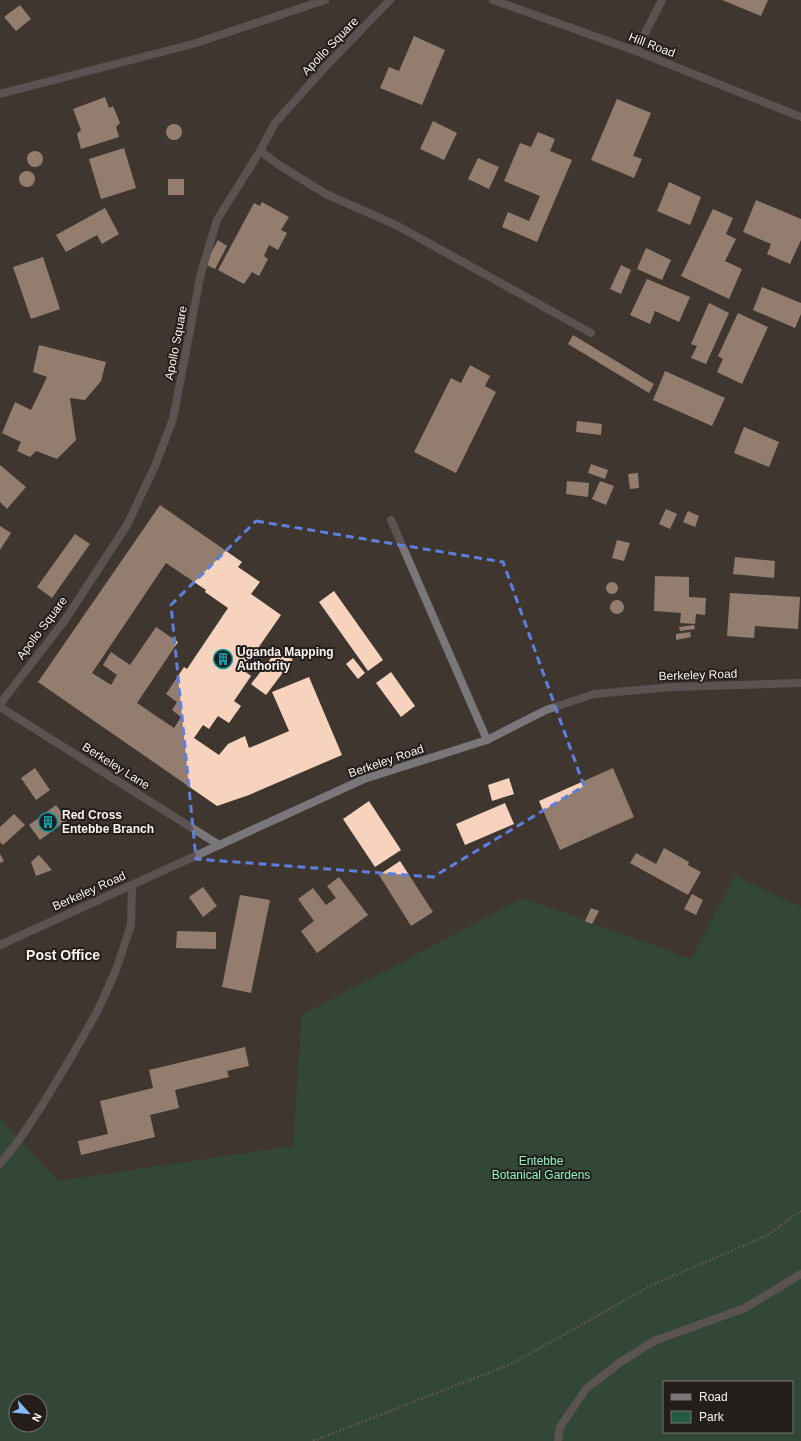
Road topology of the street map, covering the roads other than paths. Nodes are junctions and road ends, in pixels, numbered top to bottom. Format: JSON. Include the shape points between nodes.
{"nodes":[{"id":1,"x":325,"y":0,"type":"edge"},
{"id":2,"x":390,"y":0,"type":"edge"},
{"id":3,"x":493,"y":0,"type":"edge"},
{"id":4,"x":662,"y":0,"type":"edge"},
{"id":5,"x":636,"y":51,"type":"junction"},
{"id":6,"x":0,"y":94,"type":"edge"},
{"id":7,"x":801,"y":117,"type":"edge"},
{"id":8,"x":260,"y":151,"type":"junction"},
{"id":9,"x":591,"y":334,"type":"dead end"},
{"id":10,"x":391,"y":520,"type":"dead end"},
{"id":11,"x":801,"y":683,"type":"edge"},
{"id":12,"x":0,"y":706,"type":"edge"},
{"id":13,"x":487,"y":740,"type":"junction"},
{"id":14,"x":219,"y":845,"type":"junction"},
{"id":15,"x":132,"y":885,"type":"junction"},
{"id":16,"x":0,"y":945,"type":"edge"},
{"id":17,"x":0,"y":1164,"type":"edge"},
{"id":18,"x":801,"y":1274,"type":"edge"},
{"id":19,"x":558,"y":1441,"type":"edge"}],
"edges":[{"from":1,"to":6,"type":"street","via":[[192,44]]},
{"from":2,"to":8,"type":"street","name":"Apollo Square","via":[[274,123]]},
{"from":3,"to":5,"type":"street","name":"Hill Road"},
{"from":4,"to":5,"type":"street"},
{"from":5,"to":7,"type":"street","name":"Hill Road"},
{"from":8,"to":9,"type":"street","via":[[326,194],[396,225]]},
{"from":8,"to":12,"type":"street","name":"Apollo Square","via":[[217,220],[201,273],[173,419],[155,466],[127,525],[65,620]]},
{"from":10,"to":13,"type":"street"},
{"from":11,"to":13,"type":"street","name":"Berkeley Road","via":[[673,687],[594,694],[546,710]]},
{"from":12,"to":14,"type":"street","name":"Berkeley Lane"},
{"from":13,"to":14,"type":"street","name":"Berkeley Road","via":[[364,779]]},
{"from":14,"to":15,"type":"street","name":"Berkeley Road"},
{"from":15,"to":16,"type":"street","name":"Berkeley Road"},
{"from":15,"to":17,"type":"street","via":[[131,925],[116,970],[97,1012],[44,1101]]},
{"from":18,"to":19,"type":"street","via":[[745,1308],[654,1341],[619,1363],[586,1389],[560,1427]]}]}
